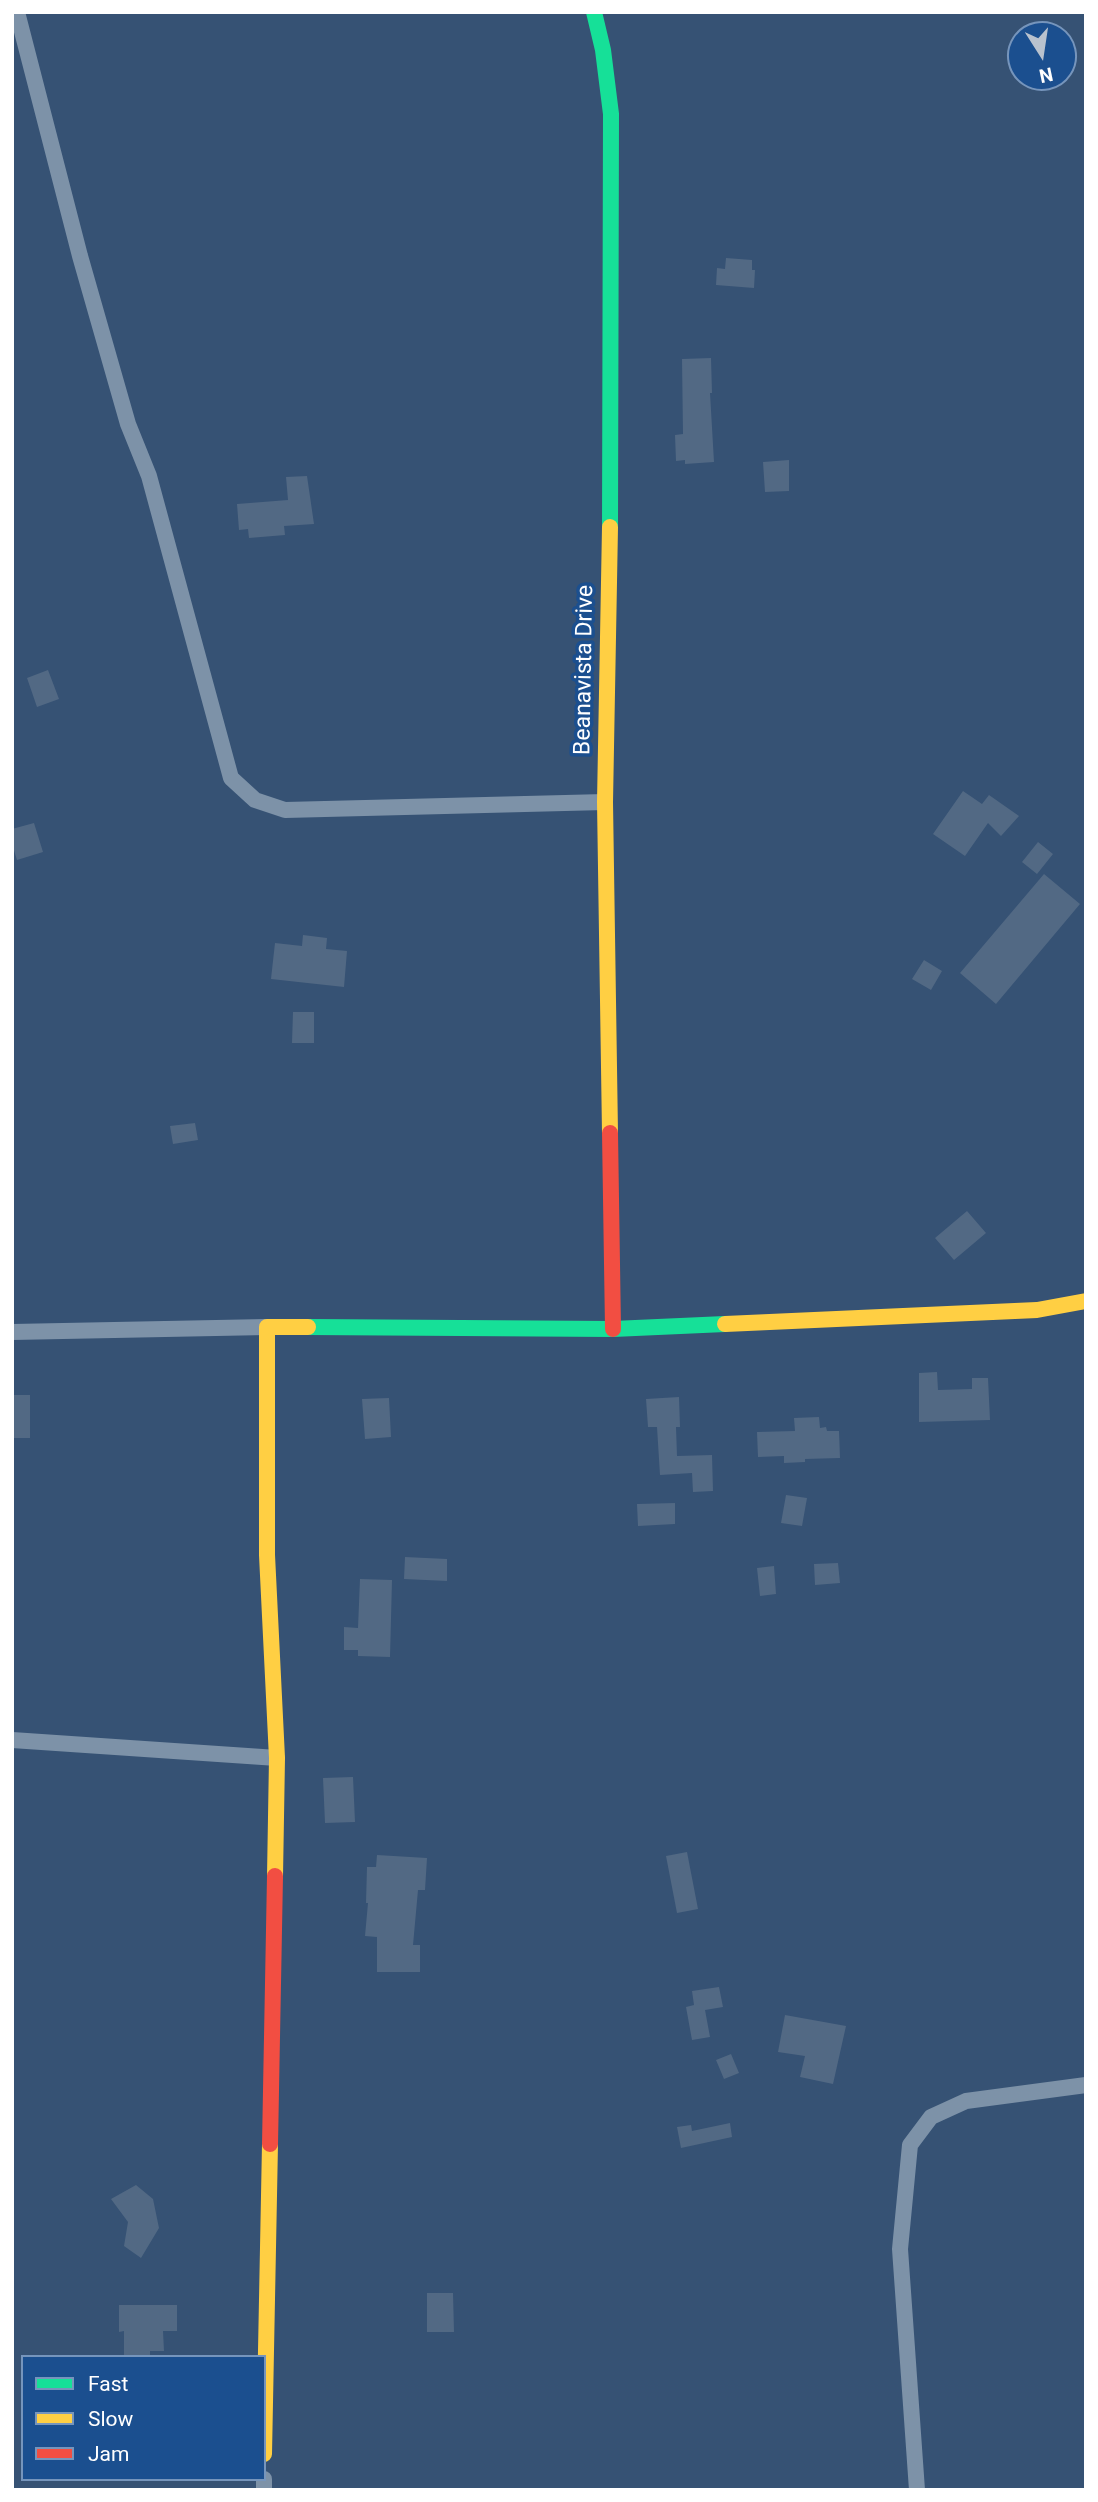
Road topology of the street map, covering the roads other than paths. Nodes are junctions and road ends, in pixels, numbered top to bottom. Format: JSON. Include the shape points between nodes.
{"nodes":[{"id":1,"x":17,"y":12,"type":"edge"},
{"id":2,"x":594,"y":12,"type":"edge"},
{"id":3,"x":606,"y":802,"type":"junction"},
{"id":4,"x":1086,"y":1301,"type":"edge"},
{"id":5,"x":267,"y":1327,"type":"junction"},
{"id":6,"x":613,"y":1329,"type":"junction"},
{"id":7,"x":12,"y":1332,"type":"edge"},
{"id":8,"x":12,"y":1740,"type":"edge"},
{"id":9,"x":277,"y":1758,"type":"junction"},
{"id":10,"x":1086,"y":2085,"type":"edge"},
{"id":11,"x":266,"y":2355,"type":"edge"},
{"id":12,"x":917,"y":2490,"type":"edge"}],
"edges":[{"from":1,"to":3,"type":"street","via":[[80,256],[128,424],[149,476],[231,778],[255,800],[285,810]]},
{"from":2,"to":3,"type":"street","name":"Beanavista Drive","via":[[611,114]]},
{"from":3,"to":6,"type":"street","name":"Beanavista Drive"},
{"from":4,"to":6,"type":"street","via":[[1037,1310]]},
{"from":5,"to":6,"type":"street"},
{"from":5,"to":7,"type":"street"},
{"from":5,"to":9,"type":"street","via":[[267,1555]]},
{"from":8,"to":9,"type":"street"},
{"from":9,"to":11,"type":"street"},
{"from":10,"to":12,"type":"street","via":[[966,2101],[931,2117],[910,2145],[900,2249]]}]}
